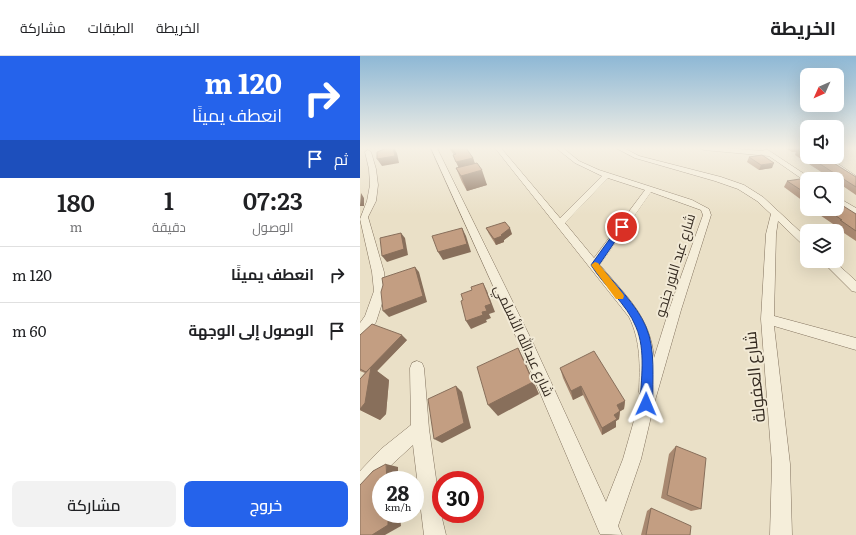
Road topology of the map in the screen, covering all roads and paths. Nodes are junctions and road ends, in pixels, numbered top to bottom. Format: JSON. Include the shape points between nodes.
{"nodes":[{"id":1,"x":374,"y":170,"type":"edge"},
{"id":2,"x":444,"y":170,"type":"edge"},
{"id":3,"x":516,"y":170,"type":"edge"},
{"id":4,"x":594,"y":170,"type":"edge"},
{"id":5,"x":686,"y":170,"type":"edge"},
{"id":6,"x":843,"y":170,"type":"edge"},
{"id":7,"x":606,"y":176,"type":"junction"},
{"id":8,"x":856,"y":179,"type":"edge"},
{"id":9,"x":649,"y":190,"type":"junction"},
{"id":10,"x":844,"y":200,"type":"edge"},
{"id":11,"x":856,"y":201,"type":"edge"},
{"id":12,"x":844,"y":204,"type":"edge"},
{"id":13,"x":856,"y":212,"type":"edge"},
{"id":14,"x":775,"y":215,"type":"junction"},
{"id":15,"x":362,"y":217,"type":"edge"},
{"id":16,"x":560,"y":223,"type":"junction"},
{"id":17,"x":800,"y":237,"type":"edge"},
{"id":18,"x":595,"y":265,"type":"junction"},
{"id":19,"x":835,"y":268,"type":"edge"},
{"id":20,"x":856,"y":288,"type":"edge"},
{"id":21,"x":767,"y":319,"type":"junction"},
{"id":22,"x":360,"y":334,"type":"edge"},
{"id":23,"x":856,"y":344,"type":"edge"},
{"id":24,"x":417,"y":368,"type":"dead end"},
{"id":25,"x":646,"y":404,"type":"junction"},
{"id":26,"x":420,"y":429,"type":"junction"},
{"id":27,"x":360,"y":486,"type":"edge"},
{"id":28,"x":609,"y":531,"type":"edge"},
{"id":29,"x":435,"y":535,"type":"edge"},
{"id":30,"x":781,"y":535,"type":"edge"}],
"edges":[{"from":1,"to":15,"type":"street","via":[[375,187],[371,204]]},
{"from":2,"to":28,"type":"street","name":"شارع عبدالله الأسلمي","via":[[542,376]]},
{"from":3,"to":16,"type":"street"},
{"from":4,"to":7,"type":"street","name":"شارع عبد النور جنحو"},
{"from":5,"to":14,"type":"street","via":[[718,179],[755,195]]},
{"from":6,"to":8,"type":"street"},
{"from":7,"to":9,"type":"street","name":"شارع عبد النور جنحو"},
{"from":7,"to":16,"type":"street"},
{"from":9,"to":18,"type":"street"},
{"from":9,"to":25,"type":"street","name":"شارع عبد النور جنحو","via":[[689,202],[708,215]]},
{"from":10,"to":11,"type":"street"},
{"from":12,"to":13,"type":"street"},
{"from":14,"to":17,"type":"street"},
{"from":14,"to":21,"type":"street","name":"شارع العفولة","via":[[771,234]]},
{"from":15,"to":22,"type":"street","via":[[378,272],[380,291],[371,318]]},
{"from":16,"to":18,"type":"street"},
{"from":18,"to":25,"type":"street","via":[[642,328],[646,348]]},
{"from":19,"to":20,"type":"street"},
{"from":21,"to":23,"type":"street"},
{"from":21,"to":30,"type":"street","name":"شارع العفولة","via":[[781,464]]},
{"from":24,"to":26,"type":"street"},
{"from":25,"to":28,"type":"street","name":"شارع عبد النور جنحو"},
{"from":26,"to":27,"type":"street","via":[[400,443]]},
{"from":26,"to":29,"type":"street"}]}
